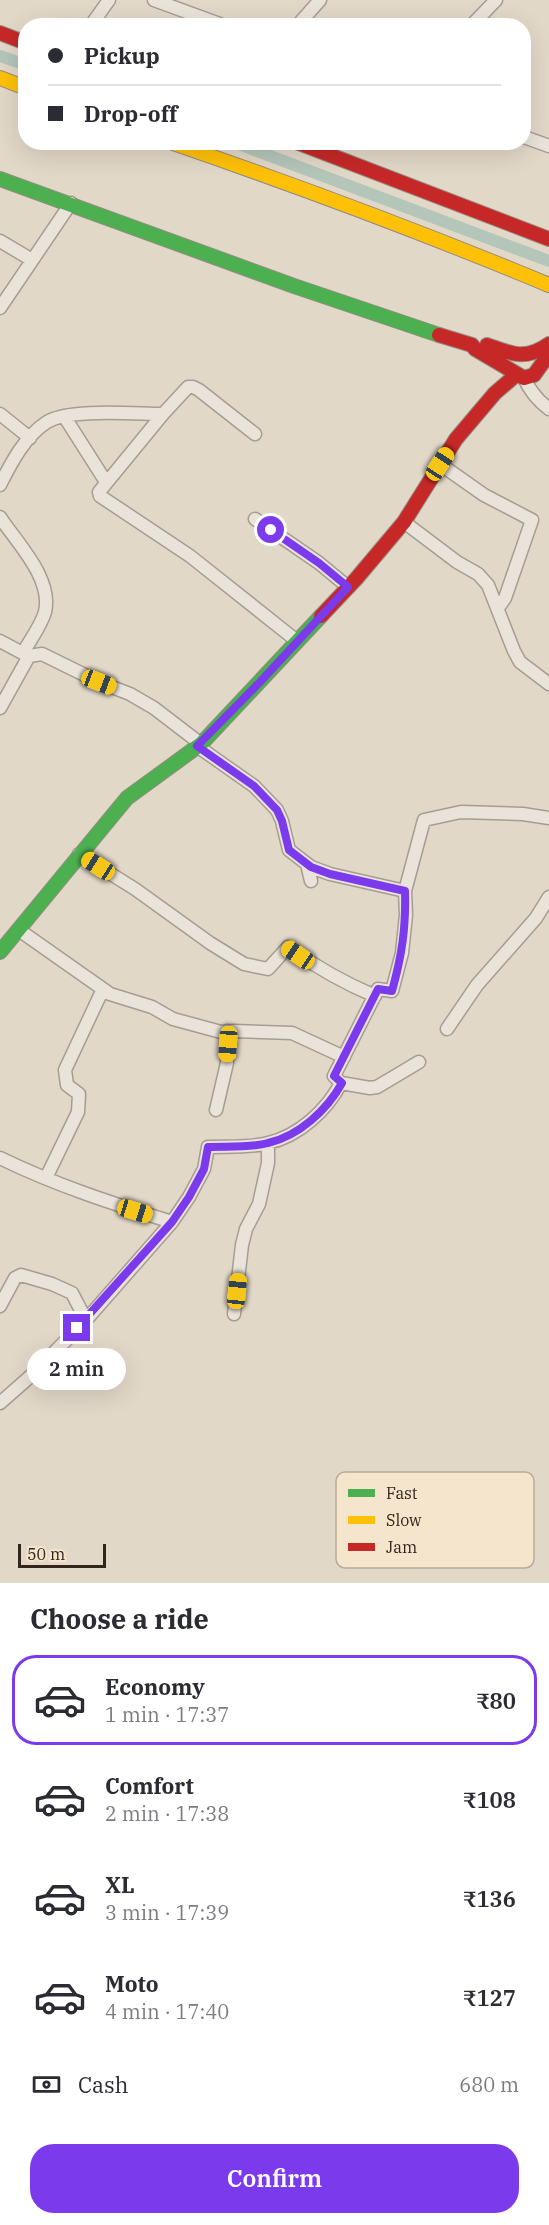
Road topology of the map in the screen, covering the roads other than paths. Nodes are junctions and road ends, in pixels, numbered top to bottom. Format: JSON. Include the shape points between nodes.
{"nodes":[{"id":1,"x":109,"y":0,"type":"edge"},
{"id":2,"x":154,"y":0,"type":"edge"},
{"id":3,"x":320,"y":0,"type":"edge"},
{"id":4,"x":496,"y":0,"type":"edge"},
{"id":5,"x":96,"y":18,"type":"edge"},
{"id":6,"x":203,"y":18,"type":"edge"},
{"id":7,"x":304,"y":18,"type":"edge"},
{"id":8,"x":479,"y":18,"type":"edge"},
{"id":9,"x":0,"y":33,"type":"edge"},
{"id":10,"x":18,"y":40,"type":"edge"},
{"id":11,"x":0,"y":78,"type":"edge"},
{"id":12,"x":18,"y":85,"type":"edge"},
{"id":13,"x":531,"y":138,"type":"edge"},
{"id":14,"x":546,"y":141,"type":"edge"},
{"id":15,"x":193,"y":150,"type":"edge"},
{"id":16,"x":317,"y":150,"type":"edge"},
{"id":17,"x":0,"y":179,"type":"edge"},
{"id":18,"x":71,"y":203,"type":"junction"},
{"id":19,"x":549,"y":239,"type":"edge"},
{"id":20,"x":0,"y":241,"type":"edge"},
{"id":21,"x":32,"y":260,"type":"junction"},
{"id":22,"x":549,"y":285,"type":"edge"},
{"id":23,"x":1,"y":305,"type":"edge"},
{"id":24,"x":549,"y":344,"type":"edge"},
{"id":25,"x":472,"y":345,"type":"junction"},
{"id":26,"x":549,"y":354,"type":"edge"},
{"id":27,"x":519,"y":356,"type":"junction"},
{"id":28,"x":518,"y":375,"type":"junction"},
{"id":29,"x":549,"y":409,"type":"edge"},
{"id":30,"x":0,"y":414,"type":"edge"},
{"id":31,"x":163,"y":414,"type":"junction"},
{"id":32,"x":64,"y":416,"type":"junction"},
{"id":33,"x":255,"y":434,"type":"dead end"},
{"id":34,"x":30,"y":438,"type":"junction"},
{"id":35,"x":440,"y":464,"type":"junction"},
{"id":36,"x":106,"y":482,"type":"junction"},
{"id":37,"x":0,"y":485,"type":"edge"},
{"id":38,"x":0,"y":517,"type":"edge"},
{"id":39,"x":255,"y":519,"type":"dead end"},
{"id":40,"x":404,"y":522,"type":"junction"},
{"id":41,"x":348,"y":587,"type":"junction"},
{"id":42,"x":498,"y":608,"type":"junction"},
{"id":43,"x":0,"y":641,"type":"edge"},
{"id":44,"x":297,"y":641,"type":"junction"},
{"id":45,"x":26,"y":655,"type":"junction"},
{"id":46,"x":549,"y":684,"type":"edge"},
{"id":47,"x":0,"y":705,"type":"edge"},
{"id":48,"x":199,"y":745,"type":"junction"},
{"id":49,"x":549,"y":818,"type":"edge"},
{"id":50,"x":79,"y":854,"type":"junction"},
{"id":51,"x":307,"y":864,"type":"junction"},
{"id":52,"x":311,"y":881,"type":"dead end"},
{"id":53,"x":405,"y":891,"type":"junction"},
{"id":54,"x":549,"y":897,"type":"edge"},
{"id":55,"x":18,"y":930,"type":"junction"},
{"id":56,"x":0,"y":952,"type":"edge"},
{"id":57,"x":103,"y":989,"type":"junction"},
{"id":58,"x":375,"y":996,"type":"junction"},
{"id":59,"x":447,"y":1029,"type":"dead end"},
{"id":60,"x":227,"y":1031,"type":"junction"},
{"id":61,"x":344,"y":1057,"type":"junction"},
{"id":62,"x":419,"y":1062,"type":"dead end"},
{"id":63,"x":342,"y":1083,"type":"junction"},
{"id":64,"x":216,"y":1110,"type":"dead end"},
{"id":65,"x":268,"y":1143,"type":"junction"},
{"id":66,"x":0,"y":1158,"type":"edge"},
{"id":67,"x":46,"y":1178,"type":"junction"},
{"id":68,"x":172,"y":1222,"type":"junction"},
{"id":69,"x":0,"y":1306,"type":"edge"},
{"id":70,"x":234,"y":1314,"type":"dead end"},
{"id":71,"x":87,"y":1320,"type":"junction"},
{"id":72,"x":0,"y":1403,"type":"edge"}],
"edges":[{"from":1,"to":5,"type":"street"},
{"from":2,"to":6,"type":"street"},
{"from":3,"to":7,"type":"street"},
{"from":4,"to":8,"type":"street"},
{"from":9,"to":10,"type":"street"},
{"from":11,"to":12,"type":"street"},
{"from":13,"to":14,"type":"street"},
{"from":15,"to":22,"type":"street"},
{"from":16,"to":19,"type":"street"},
{"from":17,"to":18,"type":"street"},
{"from":18,"to":21,"type":"street"},
{"from":18,"to":25,"type":"street","via":[[264,276]]},
{"from":20,"to":21,"type":"street"},
{"from":21,"to":23,"type":"street"},
{"from":24,"to":27,"type":"street","via":[[536,353]]},
{"from":25,"to":27,"type":"street","via":[[484,343]]},
{"from":25,"to":28,"type":"street"},
{"from":26,"to":28,"type":"street","via":[[534,375]]},
{"from":27,"to":28,"type":"street","via":[[512,363]]},
{"from":28,"to":29,"type":"street"},
{"from":28,"to":35,"type":"street","via":[[495,393]]},
{"from":30,"to":34,"type":"street"},
{"from":31,"to":32,"type":"street"},
{"from":31,"to":33,"type":"street","via":[[184,391],[193,387]]},
{"from":31,"to":36,"type":"street"},
{"from":32,"to":34,"type":"street","via":[[46,422]]},
{"from":32,"to":36,"type":"street"},
{"from":34,"to":37,"type":"street","via":[[11,462]]},
{"from":35,"to":40,"type":"street"},
{"from":35,"to":42,"type":"street","via":[[484,495],[532,520]]},
{"from":36,"to":44,"type":"street","via":[[100,496],[190,556]]},
{"from":38,"to":45,"type":"street","via":[[32,561],[45,597],[42,621]]},
{"from":39,"to":41,"type":"street"},
{"from":40,"to":41,"type":"street"},
{"from":40,"to":42,"type":"street","via":[[478,574],[488,585]]},
{"from":41,"to":44,"type":"street"},
{"from":42,"to":46,"type":"street","via":[[520,662]]},
{"from":43,"to":45,"type":"street"},
{"from":44,"to":48,"type":"street"},
{"from":45,"to":47,"type":"street"},
{"from":45,"to":48,"type":"street","via":[[42,654],[130,694],[154,708]]},
{"from":48,"to":50,"type":"street","via":[[128,798]]},
{"from":48,"to":51,"type":"street","via":[[254,786],[277,810],[289,850]]},
{"from":49,"to":53,"type":"street","via":[[462,812],[424,820]]},
{"from":50,"to":55,"type":"street"},
{"from":50,"to":58,"type":"street","via":[[244,964],[268,969],[288,947],[339,981]]},
{"from":51,"to":52,"type":"street"},
{"from":51,"to":53,"type":"street","via":[[330,874]]},
{"from":53,"to":58,"type":"street","via":[[402,953],[392,991],[378,989]]},
{"from":54,"to":59,"type":"street","via":[[536,918],[477,985]]},
{"from":55,"to":56,"type":"street"},
{"from":55,"to":57,"type":"street"},
{"from":57,"to":60,"type":"street","via":[[173,1019]]},
{"from":57,"to":67,"type":"street","via":[[65,1070],[67,1085],[79,1094],[78,1112]]},
{"from":58,"to":61,"type":"street"},
{"from":60,"to":61,"type":"street","via":[[292,1033]]},
{"from":60,"to":64,"type":"street","via":[[227,1063]]},
{"from":61,"to":63,"type":"street","via":[[334,1076]]},
{"from":62,"to":63,"type":"street","via":[[377,1087]]},
{"from":63,"to":65,"type":"street","via":[[316,1115],[292,1134]]},
{"from":65,"to":68,"type":"street","via":[[208,1147],[204,1169]]},
{"from":65,"to":70,"type":"street","via":[[259,1204],[242,1245]]},
{"from":66,"to":67,"type":"street"},
{"from":67,"to":68,"type":"street"},
{"from":68,"to":71,"type":"street"},
{"from":69,"to":71,"type":"street","via":[[15,1278],[21,1275],[72,1293]]},
{"from":71,"to":72,"type":"street"}]}
